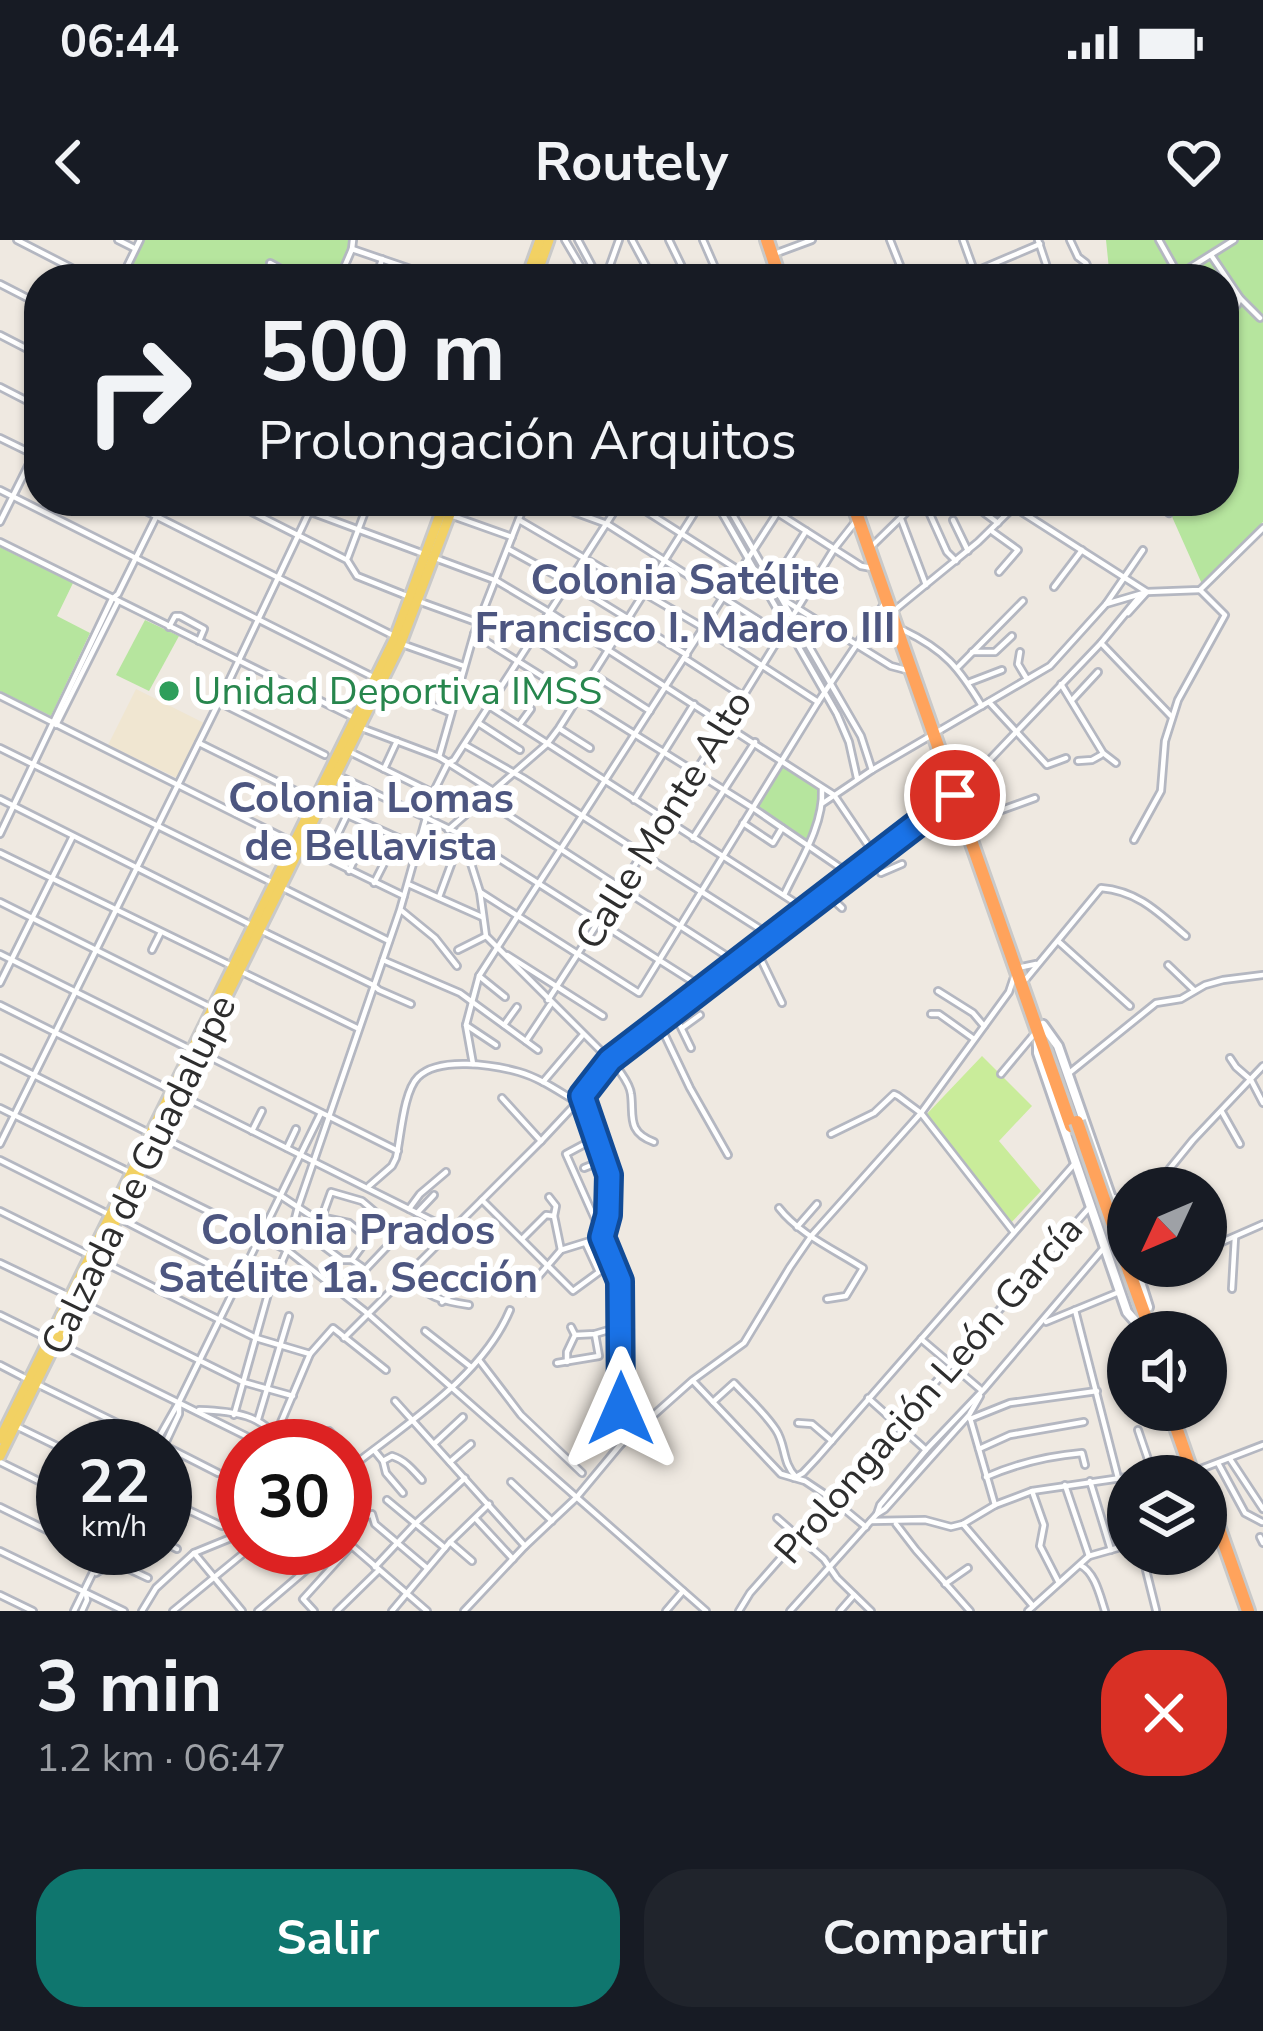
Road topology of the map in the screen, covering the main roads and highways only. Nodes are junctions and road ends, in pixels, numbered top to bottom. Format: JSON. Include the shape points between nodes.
{"nodes":[{"id":1,"x":445,"y":516,"type":"edge"},
{"id":2,"x":858,"y":516,"type":"edge"},
{"id":3,"x":861,"y":516,"type":"edge"},
{"id":4,"x":891,"y":604,"type":"junction"},
{"id":5,"x":357,"y":723,"type":"junction"},
{"id":6,"x":936,"y":732,"type":"junction"},
{"id":7,"x":958,"y":793,"type":"junction"},
{"id":8,"x":319,"y":802,"type":"junction"},
{"id":9,"x":236,"y":968,"type":"junction"},
{"id":10,"x":1022,"y":977,"type":"junction"},
{"id":11,"x":1040,"y":1028,"type":"junction"},
{"id":12,"x":196,"y":1051,"type":"junction"},
{"id":13,"x":1107,"y":1186,"type":"edge"},
{"id":14,"x":1107,"y":1210,"type":"edge"},
{"id":15,"x":1127,"y":1311,"type":"edge"},
{"id":16,"x":7,"y":1422,"type":"edge"},
{"id":17,"x":0,"y":1439,"type":"edge"},
{"id":18,"x":0,"y":1459,"type":"edge"},
{"id":19,"x":1227,"y":1552,"type":"edge"},
{"id":20,"x":1227,"y":1563,"type":"edge"},
{"id":21,"x":1247,"y":1610,"type":"edge"}],
"edges":[{"from":1,"to":5,"type":"main road","name":"Calzada de Guadalupe"},
{"from":2,"to":4,"type":"highway"},
{"from":3,"to":4,"type":"highway"},
{"from":4,"to":6,"type":"highway"},
{"from":4,"to":6,"type":"highway"},
{"from":5,"to":8,"type":"main road","name":"Calzada de Guadalupe"},
{"from":5,"to":8,"type":"main road","name":"Calzada de Guadalupe","via":[[329,757]]},
{"from":6,"to":7,"type":"highway"},
{"from":7,"to":10,"type":"highway"},
{"from":7,"to":10,"type":"highway"},
{"from":8,"to":9,"type":"main road","name":"Calzada de Guadalupe"},
{"from":9,"to":12,"type":"main road","name":"Calzada de Guadalupe"},
{"from":9,"to":12,"type":"main road","name":"Calzada de Guadalupe"},
{"from":10,"to":11,"type":"highway"},
{"from":11,"to":13,"type":"main road","via":[[1058,1046]]},
{"from":11,"to":14,"type":"highway","bridge":true},
{"from":11,"to":15,"type":"main road","via":[[1038,1053]]},
{"from":12,"to":16,"type":"main road","name":"Calzada de Guadalupe"},
{"from":16,"to":17,"type":"main road","name":"Calzada de Guadalupe"},
{"from":16,"to":18,"type":"main road","name":"Calzada de Guadalupe"},
{"from":19,"to":21,"type":"highway"},
{"from":20,"to":21,"type":"highway"}]}
